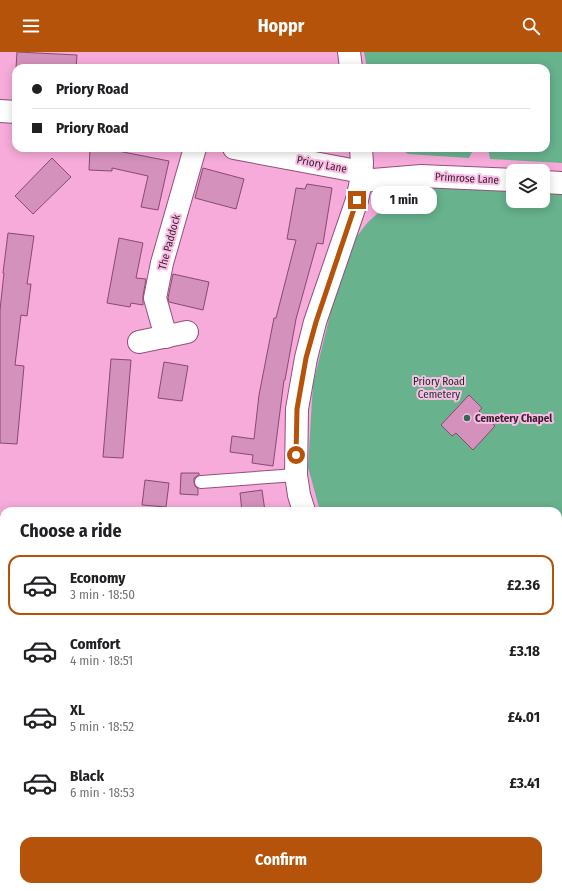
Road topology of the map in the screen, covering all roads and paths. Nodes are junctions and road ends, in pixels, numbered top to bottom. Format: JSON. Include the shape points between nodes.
{"nodes":[{"id":1,"x":349,"y":52,"type":"edge"},
{"id":2,"x":351,"y":64,"type":"edge"},
{"id":3,"x":194,"y":152,"type":"edge"},
{"id":4,"x":262,"y":152,"type":"edge"},
{"id":5,"x":361,"y":166,"type":"edge"},
{"id":6,"x":506,"y":180,"type":"edge"},
{"id":7,"x":550,"y":182,"type":"edge"},
{"id":8,"x":562,"y":183,"type":"edge"},
{"id":9,"x":187,"y":332,"type":"dead end"},
{"id":10,"x":166,"y":337,"type":"junction"},
{"id":11,"x":139,"y":342,"type":"dead end"},
{"id":12,"x":296,"y":475,"type":"junction"},
{"id":13,"x":201,"y":482,"type":"dead end"},
{"id":14,"x":303,"y":507,"type":"edge"}],
"edges":[{"from":1,"to":2,"type":"street"},
{"from":3,"to":10,"type":"street","name":"The Paddock","via":[[162,263],[155,298]]},
{"from":4,"to":5,"type":"street","name":"Priory Lane"},
{"from":5,"to":6,"type":"street","name":"Primrose Lane","via":[[373,163],[420,176]]},
{"from":5,"to":12,"type":"street","via":[[357,200],[306,358],[297,409]]},
{"from":7,"to":8,"type":"street"},
{"from":9,"to":10,"type":"street"},
{"from":10,"to":11,"type":"street"},
{"from":12,"to":13,"type":"lane"},
{"from":12,"to":14,"type":"street"}]}
